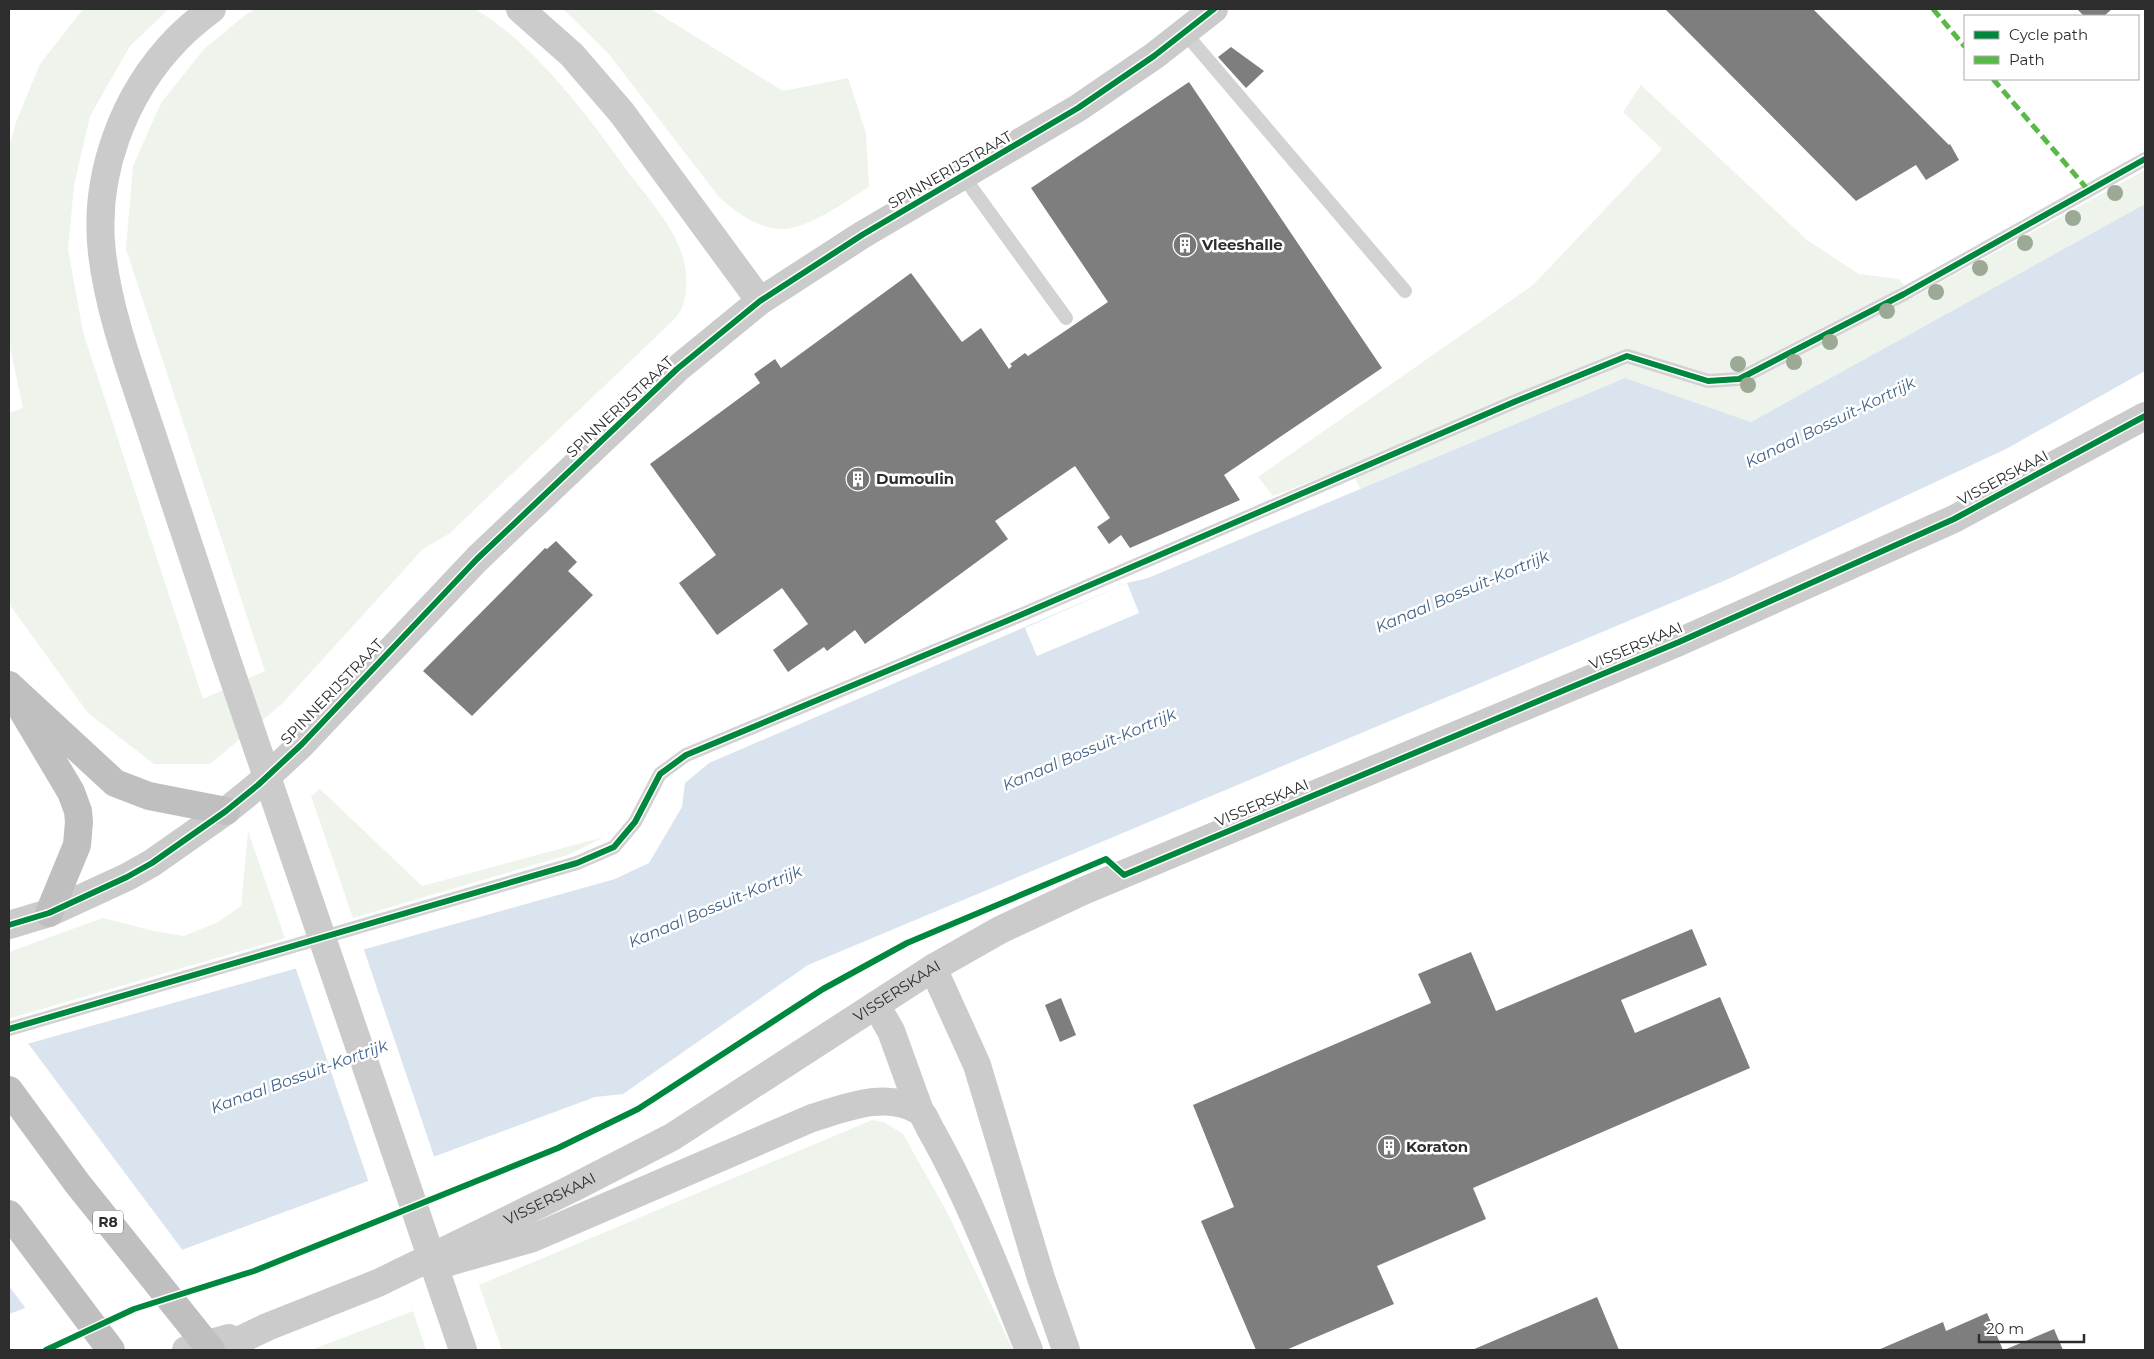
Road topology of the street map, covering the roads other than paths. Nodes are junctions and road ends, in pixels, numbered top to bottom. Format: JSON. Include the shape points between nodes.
{"nodes":[{"id":1,"x":212,"y":9,"type":"edge"},
{"id":2,"x":520,"y":9,"type":"edge"},
{"id":3,"x":1214,"y":9,"type":"edge"},
{"id":4,"x":1185,"y":32,"type":"junction"},
{"id":5,"x":2145,"y":159,"type":"edge"},
{"id":6,"x":963,"y":176,"type":"junction"},
{"id":7,"x":1405,"y":291,"type":"dead end"},
{"id":8,"x":760,"y":301,"type":"junction"},
{"id":9,"x":1066,"y":318,"type":"dead end"},
{"id":10,"x":2145,"y":416,"type":"edge"},
{"id":11,"x":9,"y":686,"type":"edge"},
{"id":12,"x":226,"y":811,"type":"junction"},
{"id":13,"x":49,"y":913,"type":"junction"},
{"id":14,"x":9,"y":925,"type":"edge"},
{"id":15,"x":933,"y":968,"type":"junction"},
{"id":16,"x":876,"y":1005,"type":"junction"},
{"id":17,"x":9,"y":1029,"type":"edge"},
{"id":18,"x":9,"y":1090,"type":"edge"},
{"id":19,"x":920,"y":1111,"type":"junction"},
{"id":20,"x":9,"y":1214,"type":"edge"},
{"id":21,"x":378,"y":1282,"type":"junction"},
{"id":22,"x":266,"y":1328,"type":"junction"},
{"id":23,"x":111,"y":1350,"type":"edge"},
{"id":24,"x":186,"y":1350,"type":"edge"},
{"id":25,"x":211,"y":1350,"type":"edge"},
{"id":26,"x":219,"y":1350,"type":"edge"},
{"id":27,"x":463,"y":1350,"type":"edge"},
{"id":28,"x":1028,"y":1350,"type":"edge"},
{"id":29,"x":1066,"y":1350,"type":"edge"}],
"edges":[{"from":1,"to":27,"type":"street","bridge":true,"via":[[177,39],[155,65],[129,106],[117,133],[107,168],[101,230],[108,285],[126,353],[225,654]]},
{"from":2,"to":8,"type":"street","via":[[572,55],[622,113]]},
{"from":3,"to":4,"type":"street","name":"SPINNERIJSTRAAT"},
{"from":4,"to":6,"type":"street","name":"SPINNERIJSTRAAT","via":[[1078,108]]},
{"from":4,"to":7,"type":"lane"},
{"from":5,"to":17,"type":"lane","via":[[1904,294],[1739,379],[1708,381],[1627,356],[686,755],[660,774],[634,822],[614,847],[577,863]]},
{"from":6,"to":8,"type":"street","name":"SPINNERIJSTRAAT","via":[[862,235]]},
{"from":6,"to":9,"type":"lane"},
{"from":8,"to":12,"type":"street","name":"SPINNERIJSTRAAT","via":[[678,369],[477,559],[302,744]]},
{"from":10,"to":15,"type":"street","name":"VISSERSKAAI","via":[[1954,519],[1679,642],[1083,891],[1000,930]]},
{"from":11,"to":12,"type":"highway","via":[[120,785],[167,801]]},
{"from":11,"to":13,"type":"highway","via":[[71,792],[78,811],[79,835]]},
{"from":12,"to":13,"type":"street","name":"SPINNERIJSTRAAT","via":[[152,862]]},
{"from":13,"to":14,"type":"street","name":"SPINNERIJSTRAAT"},
{"from":15,"to":16,"type":"street","name":"VISSERSKAAI"},
{"from":15,"to":29,"type":"street","via":[[977,1065]]},
{"from":16,"to":19,"type":"street","via":[[891,1032]]},
{"from":16,"to":21,"type":"street","name":"VISSERSKAAI","via":[[672,1137]]},
{"from":18,"to":25,"type":"highway","number":"R8","bridge":true,"via":[[76,1183]]},
{"from":19,"to":21,"type":"street","via":[[901,1103],[882,1101],[812,1118],[533,1238]]},
{"from":19,"to":28,"type":"street","via":[[967,1202]]},
{"from":20,"to":23,"type":"highway"},
{"from":21,"to":22,"type":"street","name":"VISSERSKAAI"},
{"from":22,"to":24,"type":"street","name":"VISSERSKAAI"},
{"from":22,"to":26,"type":"street","name":"VISSERSKAAI"}]}
